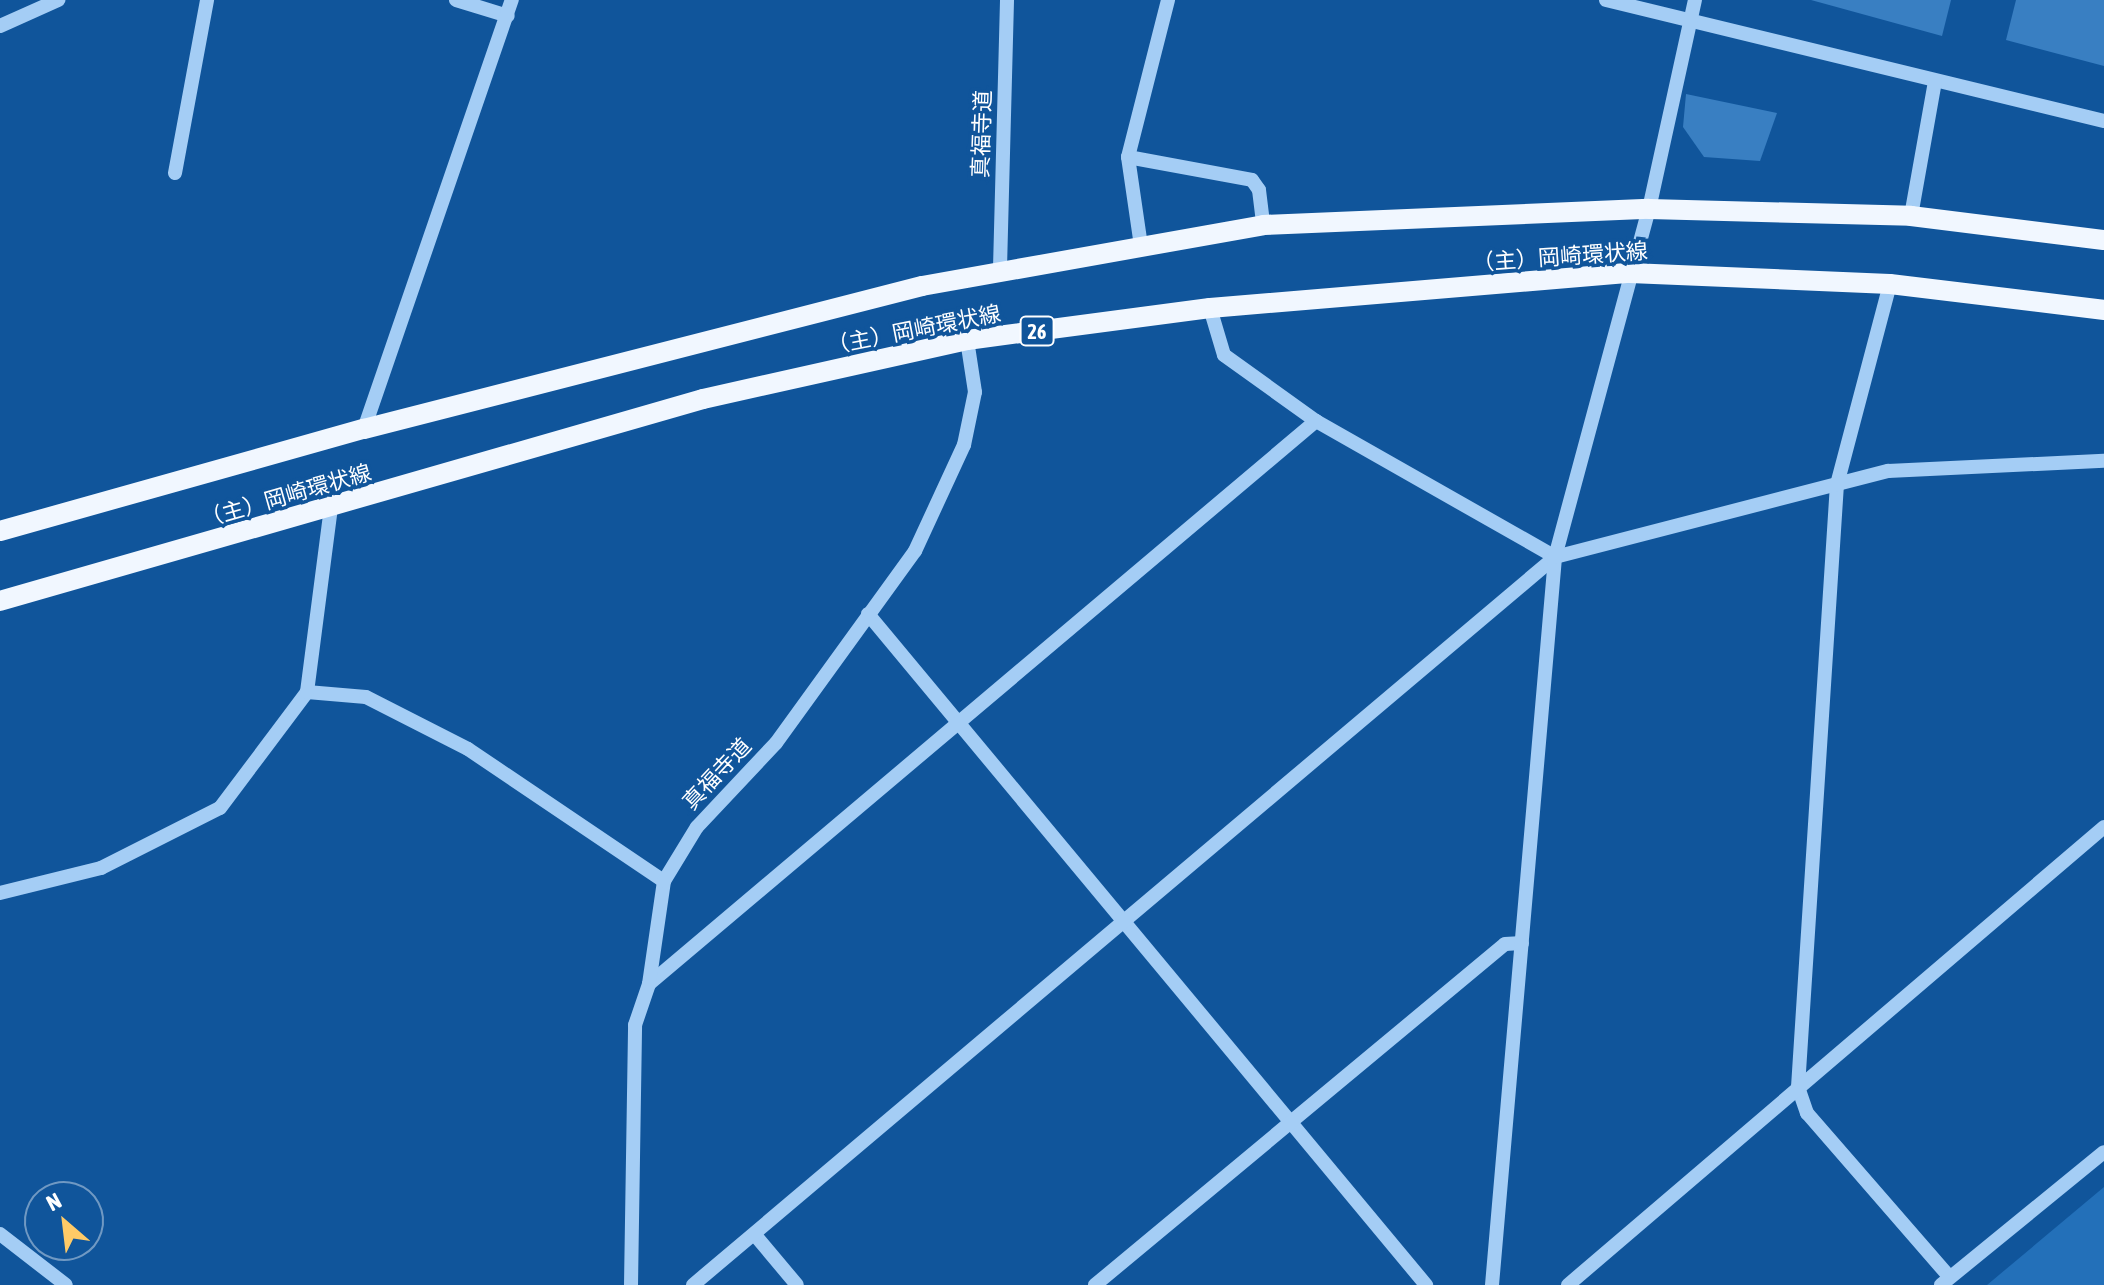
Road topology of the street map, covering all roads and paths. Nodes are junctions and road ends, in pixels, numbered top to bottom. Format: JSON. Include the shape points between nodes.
{"nodes":[{"id":1,"x":58,"y":0,"type":"edge"},
{"id":2,"x":207,"y":0,"type":"edge"},
{"id":3,"x":456,"y":0,"type":"edge"},
{"id":4,"x":512,"y":0,"type":"edge"},
{"id":5,"x":1007,"y":0,"type":"edge"},
{"id":6,"x":1168,"y":0,"type":"edge"},
{"id":7,"x":1606,"y":0,"type":"edge"},
{"id":8,"x":1695,"y":0,"type":"edge"},
{"id":9,"x":508,"y":16,"type":"junction"},
{"id":10,"x":1690,"y":22,"type":"junction"},
{"id":11,"x":0,"y":26,"type":"edge"},
{"id":12,"x":1935,"y":81,"type":"junction"},
{"id":13,"x":2104,"y":121,"type":"edge"},
{"id":14,"x":1128,"y":157,"type":"junction"},
{"id":15,"x":175,"y":173,"type":"dead end"},
{"id":16,"x":1649,"y":209,"type":"junction"},
{"id":17,"x":1911,"y":216,"type":"junction"},
{"id":18,"x":1263,"y":225,"type":"junction"},
{"id":19,"x":2104,"y":240,"type":"edge"},
{"id":20,"x":1141,"y":246,"type":"junction"},
{"id":21,"x":1000,"y":268,"type":"junction"},
{"id":22,"x":1630,"y":273,"type":"junction"},
{"id":23,"x":1890,"y":284,"type":"junction"},
{"id":24,"x":1210,"y":308,"type":"junction"},
{"id":25,"x":2104,"y":310,"type":"edge"},
{"id":26,"x":967,"y":340,"type":"junction"},
{"id":27,"x":1316,"y":421,"type":"junction"},
{"id":28,"x":364,"y":429,"type":"junction"},
{"id":29,"x":2104,"y":461,"type":"edge"},
{"id":30,"x":1837,"y":484,"type":"junction"},
{"id":31,"x":331,"y":508,"type":"junction"},
{"id":32,"x":0,"y":531,"type":"edge"},
{"id":33,"x":1555,"y":557,"type":"junction"},
{"id":34,"x":0,"y":601,"type":"edge"},
{"id":35,"x":868,"y":614,"type":"junction"},
{"id":36,"x":307,"y":692,"type":"junction"},
{"id":37,"x":957,"y":727,"type":"junction"},
{"id":38,"x":2104,"y":827,"type":"edge"},
{"id":39,"x":664,"y":881,"type":"junction"},
{"id":40,"x":0,"y":893,"type":"edge"},
{"id":41,"x":1124,"y":919,"type":"junction"},
{"id":42,"x":1522,"y":943,"type":"junction"},
{"id":43,"x":649,"y":984,"type":"junction"},
{"id":44,"x":1798,"y":1087,"type":"junction"},
{"id":45,"x":1291,"y":1125,"type":"junction"},
{"id":46,"x":2104,"y":1152,"type":"edge"},
{"id":47,"x":0,"y":1234,"type":"edge"},
{"id":48,"x":755,"y":1235,"type":"junction"},
{"id":49,"x":1944,"y":1280,"type":"edge"},
{"id":50,"x":66,"y":1285,"type":"edge"},
{"id":51,"x":631,"y":1285,"type":"edge"},
{"id":52,"x":693,"y":1285,"type":"edge"},
{"id":53,"x":797,"y":1285,"type":"edge"},
{"id":54,"x":1095,"y":1285,"type":"edge"},
{"id":55,"x":1426,"y":1285,"type":"edge"},
{"id":56,"x":1492,"y":1285,"type":"edge"},
{"id":57,"x":1568,"y":1285,"type":"edge"}],
"edges":[{"from":1,"to":11,"type":"street"},
{"from":2,"to":15,"type":"street"},
{"from":3,"to":9,"type":"street"},
{"from":4,"to":9,"type":"street"},
{"from":5,"to":21,"type":"street","name":"真福寺道"},
{"from":6,"to":14,"type":"street"},
{"from":7,"to":10,"type":"street"},
{"from":8,"to":10,"type":"street"},
{"from":9,"to":28,"type":"street"},
{"from":10,"to":12,"type":"street"},
{"from":10,"to":16,"type":"street"},
{"from":12,"to":13,"type":"street"},
{"from":12,"to":17,"type":"street"},
{"from":14,"to":18,"type":"street","via":[[1252,180],[1259,190]]},
{"from":14,"to":20,"type":"street"},
{"from":16,"to":17,"type":"main road","name":"（主）岡崎環状線"},
{"from":16,"to":18,"type":"main road","name":"（主）岡崎環状線"},
{"from":16,"to":22,"type":"street"},
{"from":17,"to":19,"type":"main road","name":"（主）岡崎環状線"},
{"from":18,"to":20,"type":"main road","name":"（主）岡崎環状線"},
{"from":20,"to":21,"type":"main road","name":"（主）岡崎環状線"},
{"from":21,"to":28,"type":"main road","name":"（主）岡崎環状線"},
{"from":22,"to":23,"type":"main road","name":"（主）岡崎環状線","number":"26"},
{"from":22,"to":24,"type":"main road","name":"（主）岡崎環状線","number":"26"},
{"from":22,"to":33,"type":"street"},
{"from":23,"to":25,"type":"main road","name":"（主）岡崎環状線","number":"26"},
{"from":23,"to":30,"type":"street"},
{"from":24,"to":26,"type":"main road","name":"（主）岡崎環状線","number":"26"},
{"from":24,"to":27,"type":"street","via":[[1224,355]]},
{"from":26,"to":31,"type":"main road","name":"（主）岡崎環状線","number":"26","via":[[703,399]]},
{"from":26,"to":35,"type":"street","name":"真福寺道","via":[[975,392],[964,445],[915,551]]},
{"from":27,"to":33,"type":"street"},
{"from":27,"to":37,"type":"street"},
{"from":28,"to":32,"type":"main road","name":"（主）岡崎環状線"},
{"from":29,"to":30,"type":"street","via":[[1888,471]]},
{"from":30,"to":33,"type":"street"},
{"from":30,"to":44,"type":"street"},
{"from":31,"to":34,"type":"main road","name":"（主）岡崎環状線","number":"26"},
{"from":31,"to":36,"type":"street"},
{"from":33,"to":41,"type":"street"},
{"from":33,"to":42,"type":"street"},
{"from":35,"to":37,"type":"street"},
{"from":35,"to":39,"type":"street","name":"真福寺道","via":[[776,743],[697,827]]},
{"from":36,"to":39,"type":"street","via":[[366,697],[468,749]]},
{"from":36,"to":40,"type":"street","via":[[220,808],[101,868]]},
{"from":37,"to":41,"type":"street"},
{"from":37,"to":43,"type":"street"},
{"from":38,"to":44,"type":"street"},
{"from":39,"to":43,"type":"street","name":"真福寺道"},
{"from":41,"to":45,"type":"street"},
{"from":41,"to":48,"type":"street"},
{"from":42,"to":45,"type":"street","via":[[1505,944]]},
{"from":42,"to":56,"type":"street"},
{"from":43,"to":51,"type":"street","name":"真福寺道","via":[[635,1025]]},
{"from":44,"to":49,"type":"street","via":[[1807,1113]]},
{"from":44,"to":57,"type":"street"},
{"from":45,"to":54,"type":"street"},
{"from":45,"to":55,"type":"street"},
{"from":46,"to":49,"type":"street"},
{"from":47,"to":50,"type":"street"},
{"from":48,"to":52,"type":"street"},
{"from":48,"to":53,"type":"street"}]}
